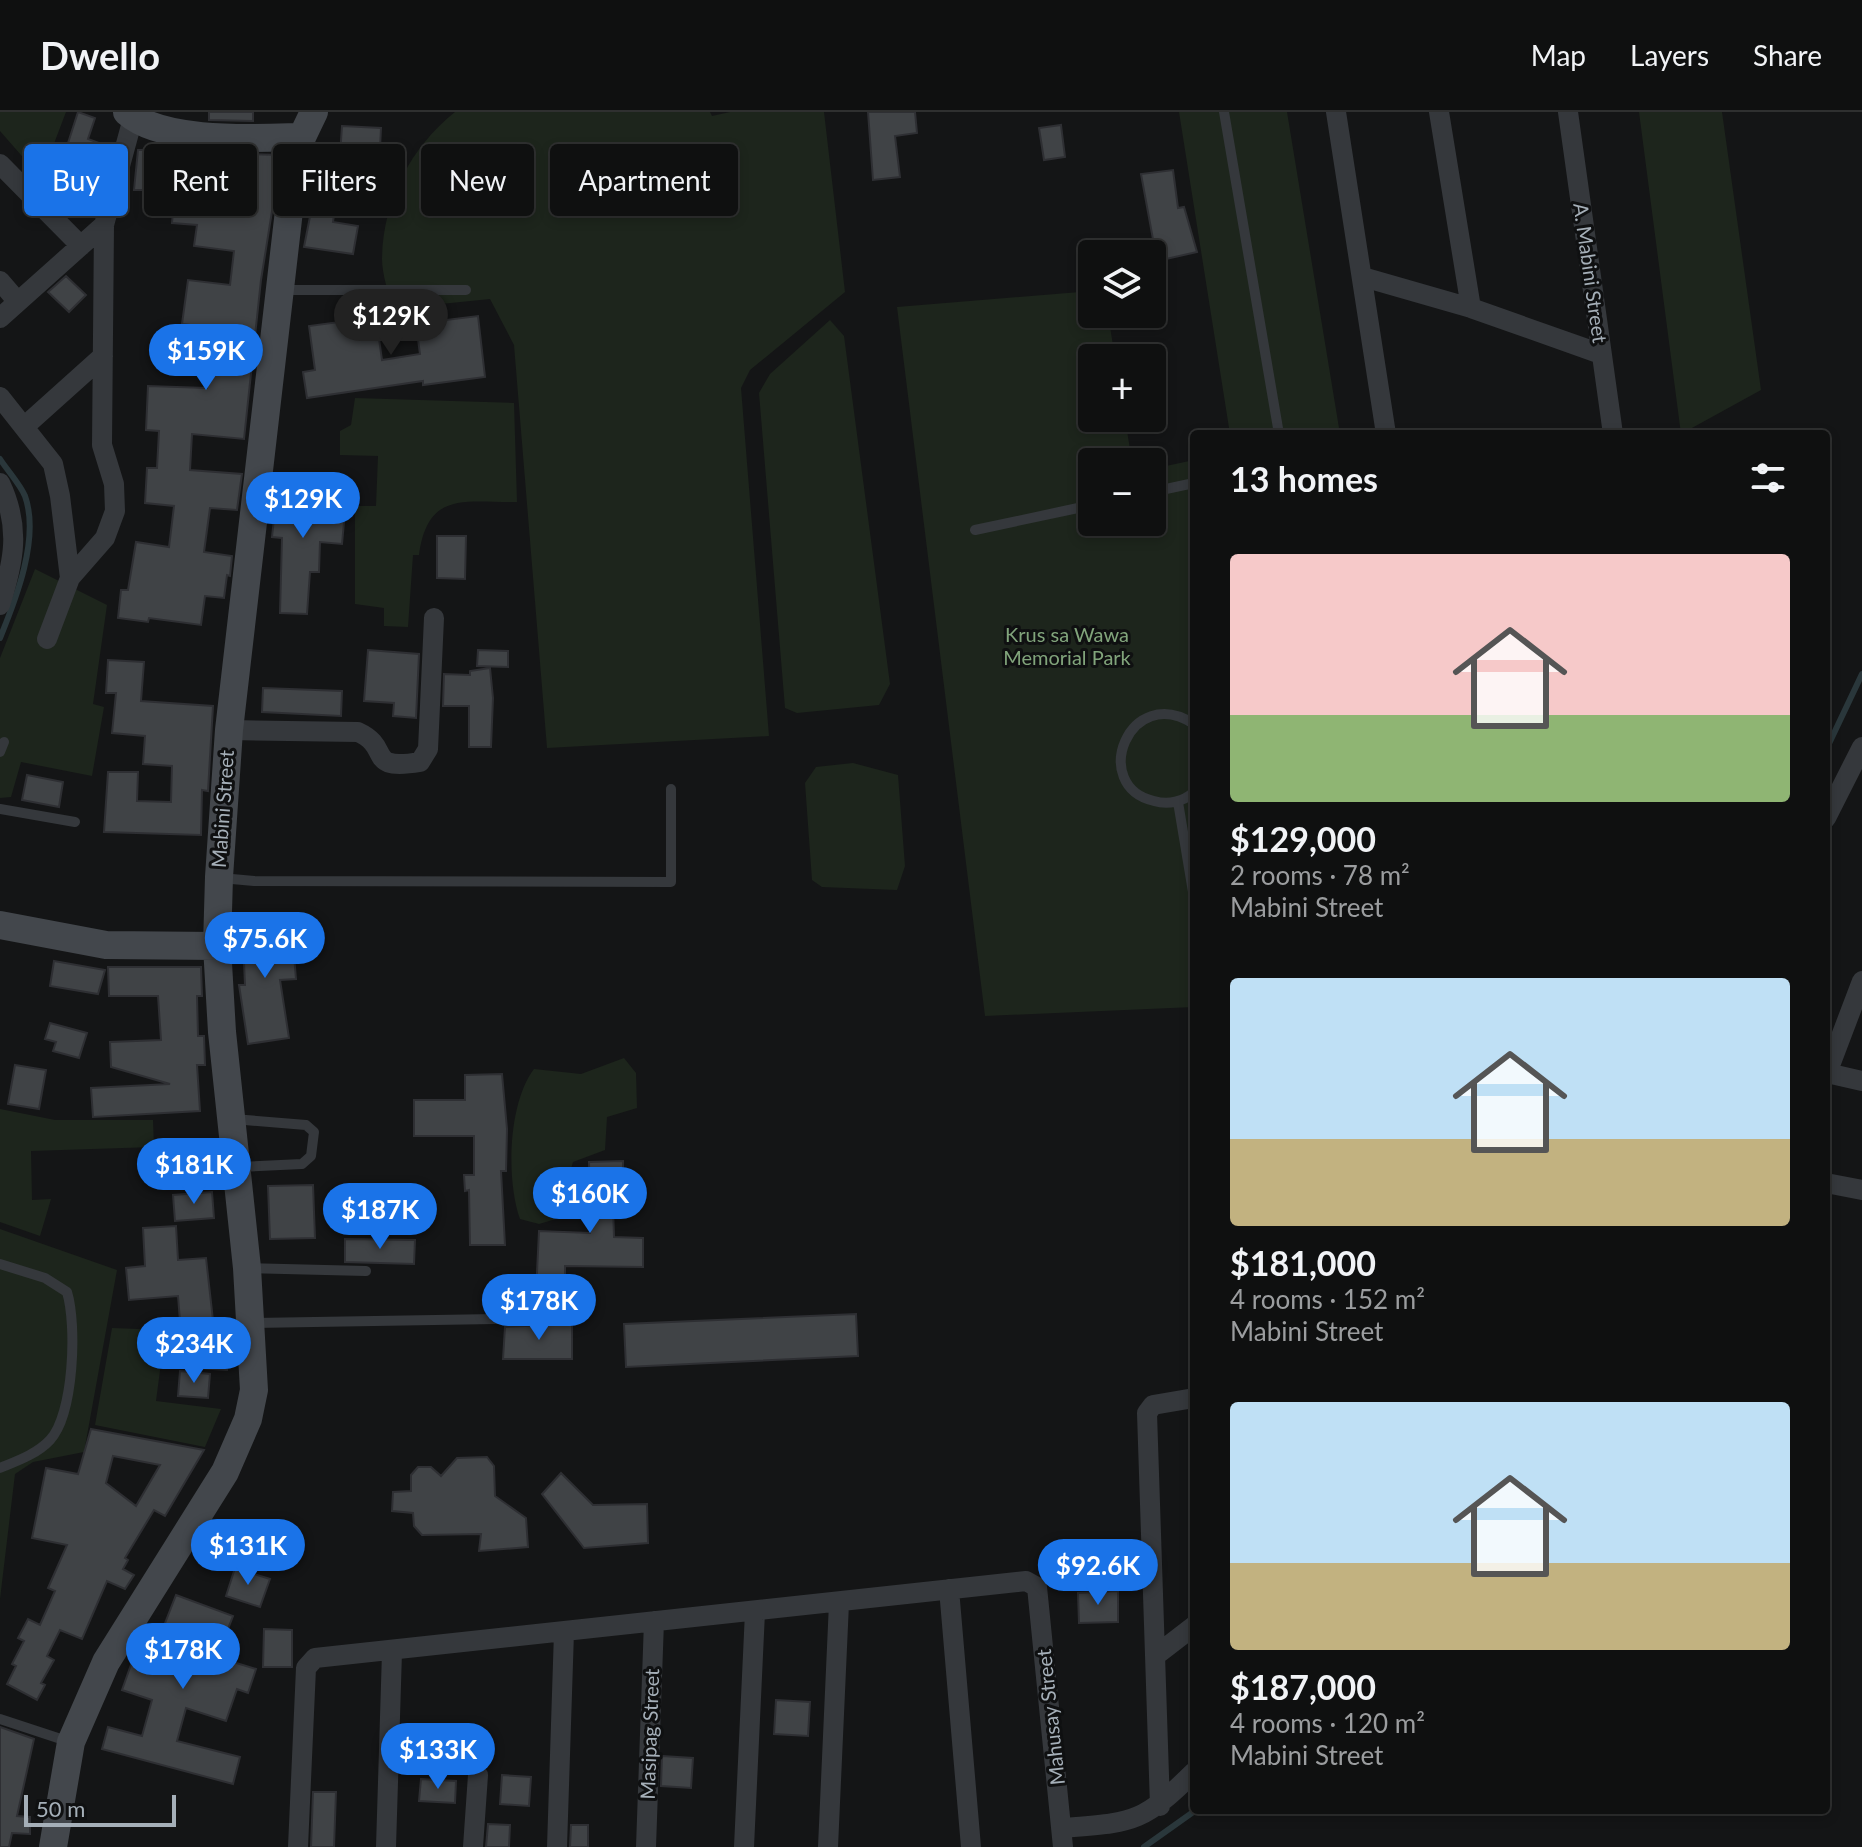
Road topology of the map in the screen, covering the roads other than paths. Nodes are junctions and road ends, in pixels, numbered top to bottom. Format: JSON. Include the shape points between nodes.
{"nodes":[{"id":1,"x":1224,"y":112,"type":"edge"},
{"id":2,"x":1336,"y":112,"type":"edge"},
{"id":3,"x":1439,"y":112,"type":"edge"},
{"id":4,"x":1568,"y":112,"type":"edge"},
{"id":5,"x":130,"y":115,"type":"edge"},
{"id":6,"x":308,"y":124,"type":"edge"},
{"id":7,"x":0,"y":164,"type":"edge"},
{"id":8,"x":104,"y":225,"type":"junction"},
{"id":9,"x":81,"y":246,"type":"junction"},
{"id":10,"x":1363,"y":277,"type":"junction"},
{"id":11,"x":0,"y":281,"type":"edge"},
{"id":12,"x":280,"y":290,"type":"junction"},
{"id":13,"x":466,"y":290,"type":"dead end"},
{"id":14,"x":18,"y":302,"type":"junction"},
{"id":15,"x":1471,"y":308,"type":"junction"},
{"id":16,"x":0,"y":318,"type":"edge"},
{"id":17,"x":1601,"y":354,"type":"junction"},
{"id":18,"x":103,"y":356,"type":"junction"},
{"id":19,"x":0,"y":397,"type":"edge"},
{"id":20,"x":25,"y":426,"type":"junction"},
{"id":21,"x":1278,"y":430,"type":"edge"},
{"id":22,"x":1385,"y":430,"type":"edge"},
{"id":23,"x":1612,"y":430,"type":"edge"},
{"id":24,"x":0,"y":483,"type":"edge"},
{"id":25,"x":1190,"y":484,"type":"edge"},
{"id":26,"x":1166,"y":489,"type":"edge"},
{"id":27,"x":1078,"y":508,"type":"edge"},
{"id":28,"x":975,"y":530,"type":"dead end"},
{"id":29,"x":70,"y":578,"type":"junction"},
{"id":30,"x":0,"y":605,"type":"edge"},
{"id":31,"x":434,"y":618,"type":"dead end"},
{"id":32,"x":47,"y":639,"type":"dead end"},
{"id":33,"x":1190,"y":722,"type":"edge"},
{"id":34,"x":229,"y":730,"type":"junction"},
{"id":35,"x":1862,"y":747,"type":"edge"},
{"id":36,"x":671,"y":789,"type":"dead end"},
{"id":37,"x":1190,"y":794,"type":"edge"},
{"id":38,"x":1178,"y":802,"type":"junction"},
{"id":39,"x":0,"y":809,"type":"edge"},
{"id":40,"x":1830,"y":810,"type":"edge"},
{"id":41,"x":75,"y":822,"type":"dead end"},
{"id":42,"x":1190,"y":874,"type":"edge"},
{"id":43,"x":219,"y":877,"type":"junction"},
{"id":44,"x":0,"y":925,"type":"edge"},
{"id":45,"x":217,"y":946,"type":"junction"},
{"id":46,"x":1860,"y":993,"type":"edge"},
{"id":47,"x":1830,"y":1067,"type":"edge"},
{"id":48,"x":1830,"y":1075,"type":"edge"},
{"id":49,"x":1862,"y":1081,"type":"edge"},
{"id":50,"x":231,"y":1119,"type":"junction"},
{"id":51,"x":236,"y":1167,"type":"junction"},
{"id":52,"x":1830,"y":1184,"type":"edge"},
{"id":53,"x":1862,"y":1190,"type":"edge"},
{"id":54,"x":0,"y":1264,"type":"edge"},
{"id":55,"x":247,"y":1268,"type":"junction"},
{"id":56,"x":366,"y":1271,"type":"dead end"},
{"id":57,"x":561,"y":1318,"type":"dead end"},
{"id":58,"x":249,"y":1323,"type":"junction"},
{"id":59,"x":1190,"y":1399,"type":"edge"},
{"id":60,"x":0,"y":1468,"type":"edge"},
{"id":61,"x":949,"y":1589,"type":"junction"},
{"id":62,"x":839,"y":1603,"type":"junction"},
{"id":63,"x":755,"y":1612,"type":"junction"},
{"id":64,"x":654,"y":1621,"type":"junction"},
{"id":65,"x":1190,"y":1629,"type":"edge"},
{"id":66,"x":564,"y":1632,"type":"junction"},
{"id":67,"x":392,"y":1652,"type":"junction"},
{"id":68,"x":1155,"y":1656,"type":"junction"},
{"id":69,"x":0,"y":1719,"type":"edge"},
{"id":70,"x":71,"y":1742,"type":"junction"},
{"id":71,"x":478,"y":1775,"type":"dead end"},
{"id":72,"x":1190,"y":1776,"type":"edge"},
{"id":73,"x":1160,"y":1806,"type":"junction"},
{"id":74,"x":1063,"y":1837,"type":"edge"},
{"id":75,"x":53,"y":1847,"type":"edge"},
{"id":76,"x":298,"y":1847,"type":"edge"},
{"id":77,"x":386,"y":1847,"type":"edge"},
{"id":78,"x":473,"y":1847,"type":"edge"},
{"id":79,"x":557,"y":1847,"type":"edge"},
{"id":80,"x":646,"y":1847,"type":"edge"},
{"id":81,"x":744,"y":1847,"type":"edge"},
{"id":82,"x":828,"y":1847,"type":"edge"},
{"id":83,"x":971,"y":1847,"type":"edge"}],
"edges":[{"from":1,"to":21,"type":"lane"},
{"from":2,"to":10,"type":"street"},
{"from":3,"to":15,"type":"street"},
{"from":4,"to":17,"type":"street","name":"A. Mabini Street"},
{"from":5,"to":6,"type":"main road","via":[[173,132],[254,138]]},
{"from":5,"to":8,"type":"street"},
{"from":6,"to":12,"type":"main road","name":"Mabini Street"},
{"from":7,"to":9,"type":"street"},
{"from":8,"to":9,"type":"street"},
{"from":8,"to":18,"type":"street"},
{"from":9,"to":14,"type":"street"},
{"from":10,"to":15,"type":"street"},
{"from":10,"to":22,"type":"street"},
{"from":11,"to":14,"type":"street"},
{"from":12,"to":13,"type":"lane"},
{"from":12,"to":34,"type":"main road","name":"Mabini Street"},
{"from":14,"to":16,"type":"street"},
{"from":15,"to":17,"type":"street"},
{"from":17,"to":23,"type":"street","name":"A. Mabini Street"},
{"from":18,"to":20,"type":"street"},
{"from":18,"to":29,"type":"street","via":[[102,445],[114,484],[115,511],[105,538]]},
{"from":19,"to":20,"type":"street"},
{"from":20,"to":29,"type":"street","via":[[53,464]]},
{"from":24,"to":30,"type":"street","via":[[15,531],[15,560]]},
{"from":25,"to":26,"type":"lane"},
{"from":27,"to":28,"type":"lane"},
{"from":29,"to":32,"type":"street"},
{"from":31,"to":34,"type":"street","via":[[428,749],[420,762],[392,766],[358,732]]},
{"from":33,"to":38,"type":"lane","via":[[1153,715],[1130,731],[1120,757],[1121,771],[1137,794]]},
{"from":34,"to":43,"type":"main road","name":"Mabini Street"},
{"from":35,"to":40,"type":"street"},
{"from":36,"to":43,"type":"lane","via":[[671,882]]},
{"from":37,"to":38,"type":"lane"},
{"from":38,"to":42,"type":"lane"},
{"from":39,"to":41,"type":"lane"},
{"from":43,"to":45,"type":"main road","name":"Mabini Street"},
{"from":44,"to":45,"type":"main road","via":[[106,945]]},
{"from":45,"to":50,"type":"main road","name":"Mabini Street"},
{"from":46,"to":47,"type":"street"},
{"from":48,"to":49,"type":"street"},
{"from":50,"to":51,"type":"main road","name":"Mabini Street"},
{"from":50,"to":51,"type":"lane","via":[[306,1125],[314,1132],[311,1156],[302,1164]]},
{"from":51,"to":55,"type":"main road","name":"Mabini Street"},
{"from":52,"to":53,"type":"street"},
{"from":54,"to":60,"type":"lane","via":[[45,1278],[67,1292],[73,1349],[62,1419],[50,1440]]},
{"from":55,"to":56,"type":"lane"},
{"from":55,"to":58,"type":"main road","name":"Mabini Street"},
{"from":57,"to":58,"type":"lane"},
{"from":58,"to":70,"type":"main road","name":"Mabini Street","via":[[254,1390],[248,1419],[225,1472],[106,1662]]},
{"from":59,"to":68,"type":"street","via":[[1153,1405],[1147,1413]]},
{"from":61,"to":62,"type":"street"},
{"from":61,"to":74,"type":"street","name":"Mahusay Street","via":[[1026,1581],[1037,1587]]},
{"from":61,"to":83,"type":"street"},
{"from":62,"to":63,"type":"street"},
{"from":62,"to":82,"type":"street"},
{"from":63,"to":64,"type":"street"},
{"from":63,"to":81,"type":"street"},
{"from":64,"to":66,"type":"street"},
{"from":64,"to":80,"type":"street","name":"Masipag Street"},
{"from":65,"to":68,"type":"street"},
{"from":66,"to":67,"type":"street"},
{"from":66,"to":79,"type":"street"},
{"from":67,"to":76,"type":"street","via":[[309,1661]]},
{"from":67,"to":77,"type":"street"},
{"from":68,"to":73,"type":"street"},
{"from":69,"to":70,"type":"lane"},
{"from":70,"to":75,"type":"main road","name":"Mabini Street"},
{"from":71,"to":78,"type":"street"},
{"from":72,"to":73,"type":"street"},
{"from":73,"to":74,"type":"street","via":[[1130,1822]]}]}
